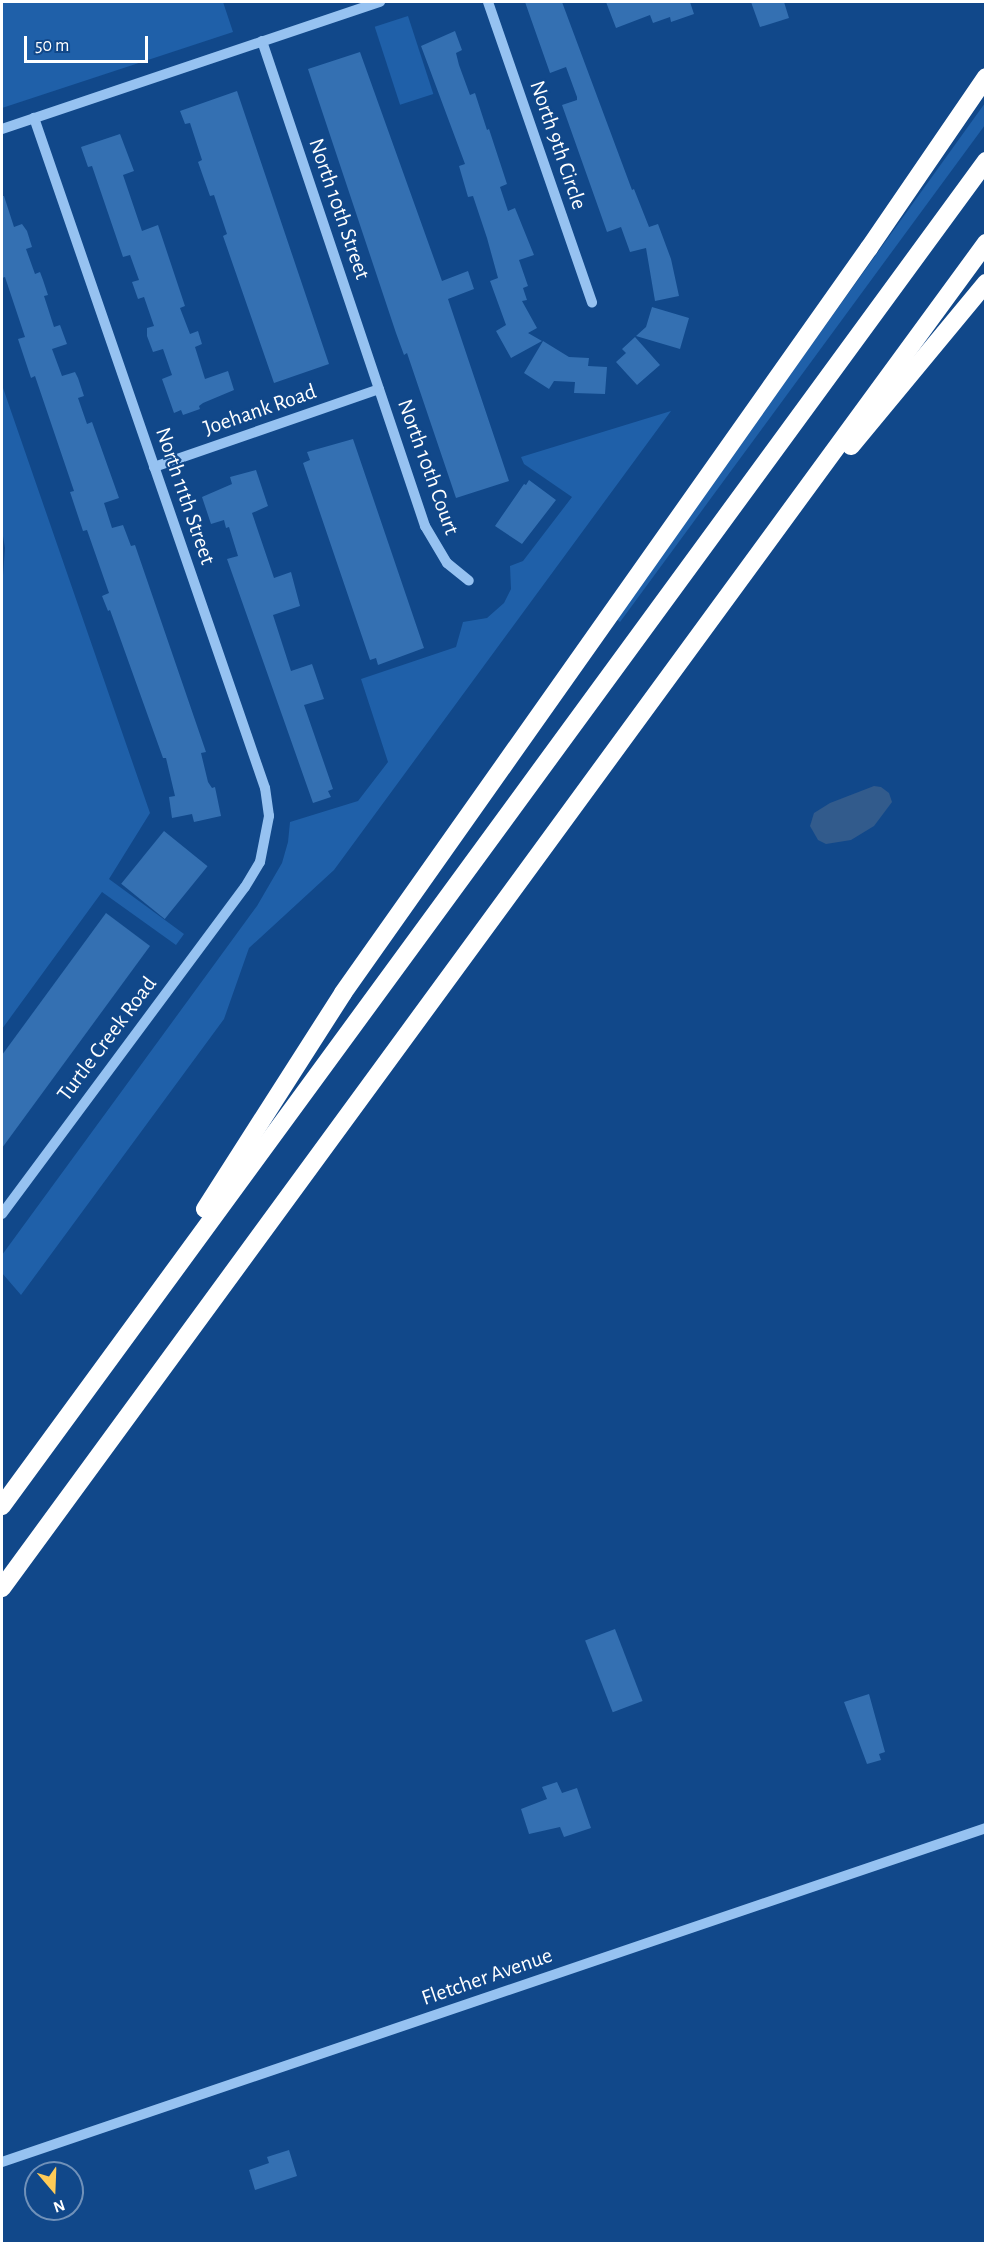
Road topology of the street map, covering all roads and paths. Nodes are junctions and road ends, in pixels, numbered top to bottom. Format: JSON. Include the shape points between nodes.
{"nodes":[{"id":1,"x":380,"y":2,"type":"edge"},
{"id":2,"x":488,"y":2,"type":"edge"},
{"id":3,"x":262,"y":41,"type":"junction"},
{"id":4,"x":986,"y":77,"type":"edge"},
{"id":5,"x":34,"y":118,"type":"junction"},
{"id":6,"x":2,"y":129,"type":"edge"},
{"id":7,"x":986,"y":161,"type":"edge"},
{"id":8,"x":986,"y":243,"type":"edge"},
{"id":9,"x":986,"y":283,"type":"edge"},
{"id":10,"x":592,"y":302,"type":"dead end"},
{"id":11,"x":379,"y":389,"type":"junction"},
{"id":12,"x":154,"y":467,"type":"junction"},
{"id":13,"x":469,"y":581,"type":"dead end"},
{"id":14,"x":733,"y":588,"type":"junction"},
{"id":15,"x":245,"y":888,"type":"joint"},
{"id":16,"x":2,"y":1214,"type":"edge"},
{"id":17,"x":106,"y":1363,"type":"junction"},
{"id":18,"x":2,"y":1506,"type":"edge"},
{"id":19,"x":2,"y":1588,"type":"edge"},
{"id":20,"x":986,"y":1827,"type":"edge"},
{"id":21,"x":2,"y":2163,"type":"edge"}],
"edges":[{"from":1,"to":3,"type":"street"},
{"from":2,"to":10,"type":"street","name":"North 9th Circle"},
{"from":3,"to":5,"type":"street"},
{"from":3,"to":11,"type":"street","name":"North 10th Street"},
{"from":4,"to":17,"type":"highway","via":[[343,993]]},
{"from":5,"to":6,"type":"street"},
{"from":5,"to":12,"type":"street","name":"North 11th Street"},
{"from":7,"to":17,"type":"highway"},
{"from":8,"to":14,"type":"highway"},
{"from":9,"to":14,"type":"highway"},
{"from":11,"to":12,"type":"street","name":"Joehank Road"},
{"from":11,"to":13,"type":"street","name":"North 10th Court","via":[[430,536],[447,563]]},
{"from":12,"to":15,"type":"street","name":"North 11th Street","via":[[265,788],[269,816],[266,841],[260,862]]},
{"from":14,"to":19,"type":"highway"},
{"from":15,"to":16,"type":"street","name":"Turtle Creek Road"},
{"from":17,"to":18,"type":"highway"},
{"from":20,"to":21,"type":"street","name":"Fletcher Avenue"}]}
